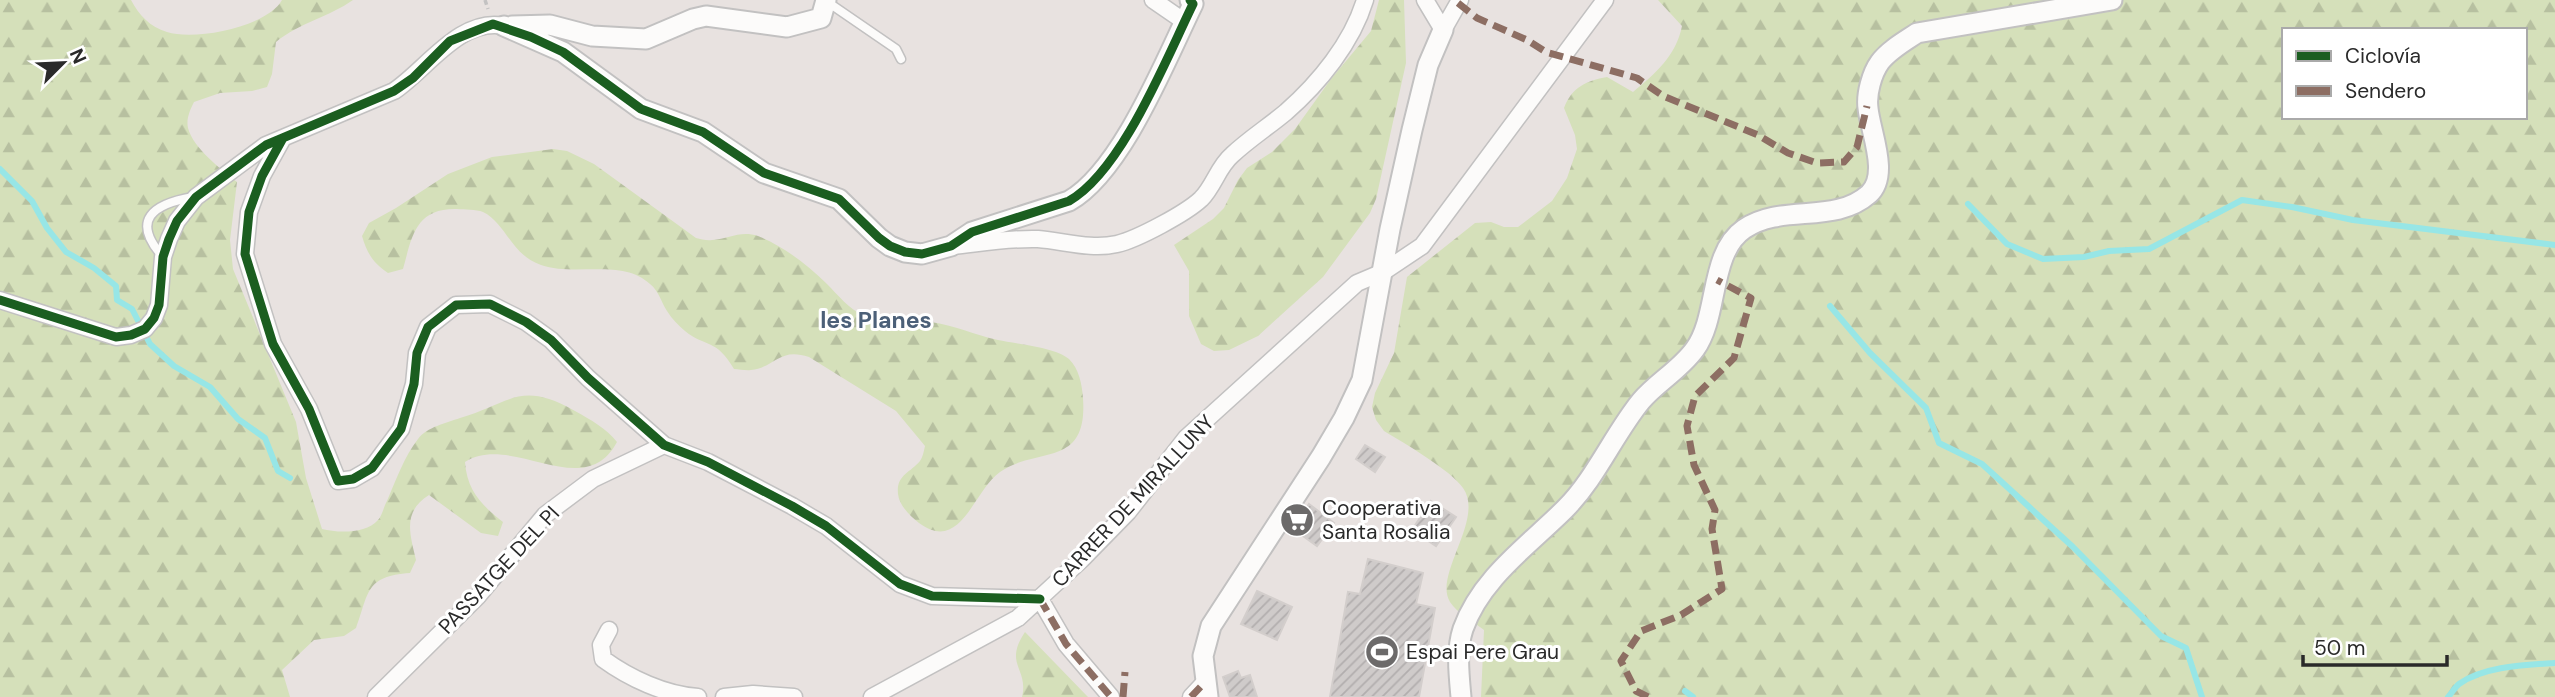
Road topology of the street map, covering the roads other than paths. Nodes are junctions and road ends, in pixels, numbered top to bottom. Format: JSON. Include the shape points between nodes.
{"nodes":[{"id":1,"x":826,"y":0,"type":"edge"},
{"id":2,"x":1153,"y":0,"type":"edge"},
{"id":3,"x":1190,"y":0,"type":"edge"},
{"id":4,"x":1365,"y":0,"type":"edge"},
{"id":5,"x":1424,"y":0,"type":"edge"},
{"id":6,"x":1460,"y":0,"type":"edge"},
{"id":7,"x":1605,"y":0,"type":"edge"},
{"id":8,"x":2112,"y":0,"type":"edge"},
{"id":9,"x":1185,"y":22,"type":"junction"},
{"id":10,"x":504,"y":26,"type":"junction"},
{"id":11,"x":1443,"y":30,"type":"junction"},
{"id":12,"x":901,"y":59,"type":"dead end"},
{"id":13,"x":283,"y":138,"type":"junction"},
{"id":14,"x":196,"y":197,"type":"junction"},
{"id":15,"x":951,"y":246,"type":"junction"},
{"id":16,"x":163,"y":257,"type":"junction"},
{"id":17,"x":1378,"y":274,"type":"junction"},
{"id":18,"x":0,"y":300,"type":"edge"},
{"id":19,"x":664,"y":445,"type":"junction"},
{"id":20,"x":1040,"y":599,"type":"junction"},
{"id":21,"x":609,"y":630,"type":"dead end"},
{"id":22,"x":1207,"y":689,"type":"edge"},
{"id":23,"x":377,"y":695,"type":"edge"},
{"id":24,"x":698,"y":697,"type":"edge"},
{"id":25,"x":724,"y":697,"type":"edge"},
{"id":26,"x":794,"y":697,"type":"edge"},
{"id":27,"x":872,"y":697,"type":"edge"},
{"id":28,"x":1111,"y":697,"type":"edge"},
{"id":29,"x":1191,"y":697,"type":"edge"},
{"id":30,"x":1461,"y":697,"type":"edge"}],
"edges":[{"from":1,"to":10,"type":"street","via":[[821,18],[788,27],[706,16],[646,39],[592,36],[550,25]]},
{"from":1,"to":12,"type":"lane","via":[[896,49]]},
{"from":2,"to":9,"type":"street"},
{"from":3,"to":9,"type":"street","via":[[1194,4]]},
{"from":4,"to":15,"type":"street","via":[[1348,38],[1319,78],[1229,157],[1201,199],[1186,209],[1114,244],[1021,239]]},
{"from":5,"to":11,"type":"street"},
{"from":6,"to":11,"type":"street"},
{"from":7,"to":17,"type":"street","name":"CARRER DE MIRALLUNY","via":[[1422,246]]},
{"from":8,"to":30,"type":"street","via":[[1917,33],[1879,62],[1867,106],[1879,172],[1872,192],[1851,206],[1830,212],[1758,222],[1729,244],[1696,348],[1643,398],[1567,507],[1488,585],[1463,629],[1458,670]]},
{"from":9,"to":15,"type":"street","via":[[1115,157],[1077,196],[972,232]]},
{"from":10,"to":13,"type":"street","via":[[493,24],[450,41],[394,92]]},
{"from":10,"to":15,"type":"street","via":[[563,52],[641,109],[703,132],[764,173],[839,199],[890,246],[922,254]]},
{"from":11,"to":17,"type":"street","via":[[1428,65]]},
{"from":13,"to":14,"type":"street","via":[[266,145]]},
{"from":13,"to":19,"type":"street","via":[[262,176],[250,212],[245,254],[273,344],[309,409],[338,481],[372,468],[391,444],[401,429],[417,353],[428,327],[456,305],[490,304],[526,322]]},
{"from":14,"to":16,"type":"street","via":[[177,221]]},
{"from":14,"to":16,"type":"lane","via":[[163,204],[151,215],[148,236]]},
{"from":16,"to":18,"type":"street","via":[[159,306],[145,329],[131,335],[116,337]]},
{"from":17,"to":20,"type":"street","name":"CARRER DE MIRALLUNY","via":[[1357,283],[1186,438],[1128,512]]},
{"from":17,"to":22,"type":"street","via":[[1362,380],[1321,457],[1211,626],[1203,656]]},
{"from":19,"to":20,"type":"street","via":[[708,462],[826,526],[900,584],[932,596]]},
{"from":19,"to":23,"type":"street","name":"PASSATGE DEL PI","via":[[593,479],[545,515],[478,596]]},
{"from":20,"to":27,"type":"street","name":"CARRER DE MIRALLUNY","via":[[984,638]]},
{"from":20,"to":28,"type":"street","via":[[1066,644]]},
{"from":21,"to":24,"type":"street","via":[[601,645],[603,659],[649,684]]},
{"from":22,"to":29,"type":"street"},
{"from":25,"to":26,"type":"street"}]}
